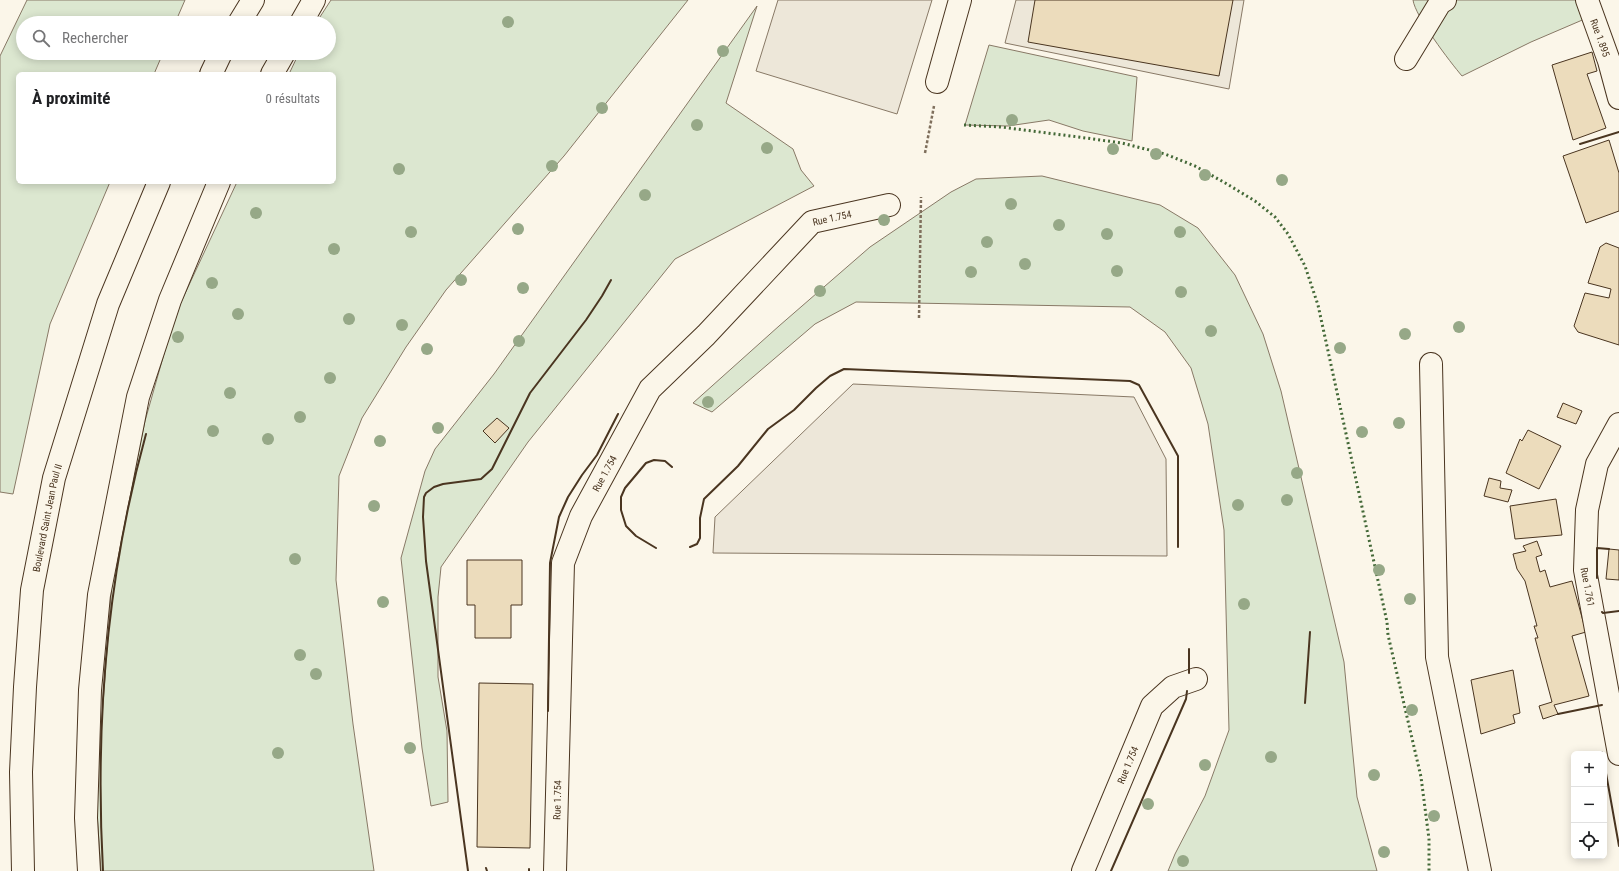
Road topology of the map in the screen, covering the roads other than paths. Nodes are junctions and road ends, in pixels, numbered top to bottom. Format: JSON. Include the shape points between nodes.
{"nodes":[{"id":1,"x":253,"y":0,"type":"edge"},
{"id":2,"x":314,"y":0,"type":"edge"},
{"id":3,"x":960,"y":0,"type":"edge"},
{"id":4,"x":1444,"y":0,"type":"edge"},
{"id":5,"x":1587,"y":0,"type":"edge"},
{"id":6,"x":243,"y":16,"type":"edge"},
{"id":7,"x":305,"y":16,"type":"edge"},
{"id":8,"x":1406,"y":59,"type":"dead end"},
{"id":9,"x":218,"y":60,"type":"edge"},
{"id":10,"x":280,"y":60,"type":"edge"},
{"id":11,"x":212,"y":72,"type":"edge"},
{"id":12,"x":273,"y":72,"type":"edge"},
{"id":13,"x":937,"y":82,"type":"road end"},
{"id":14,"x":1619,"y":98,"type":"edge"},
{"id":15,"x":158,"y":184,"type":"edge"},
{"id":16,"x":218,"y":184,"type":"edge"},
{"id":17,"x":890,"y":206,"type":"dead end"},
{"id":18,"x":1431,"y":364,"type":"dead end"},
{"id":19,"x":1619,"y":424,"type":"edge"},
{"id":20,"x":1196,"y":679,"type":"dead end"},
{"id":21,"x":1619,"y":754,"type":"edge"},
{"id":22,"x":23,"y":871,"type":"edge"},
{"id":23,"x":89,"y":871,"type":"edge"},
{"id":24,"x":555,"y":871,"type":"edge"},
{"id":25,"x":1083,"y":871,"type":"edge"},
{"id":26,"x":1480,"y":871,"type":"edge"}],
"edges":[{"from":1,"to":6,"type":"street"},
{"from":2,"to":7,"type":"street"},
{"from":3,"to":13,"type":"street"},
{"from":4,"to":8,"type":"street"},
{"from":5,"to":14,"type":"street","name":"Rue 1.895"},
{"from":9,"to":11,"type":"street"},
{"from":10,"to":12,"type":"street"},
{"from":15,"to":22,"type":"street","name":"Boulevard Saint Jean Paul II","via":[[108,304],[53,486],[32,590],[21,772]]},
{"from":16,"to":23,"type":"street","via":[[170,300],[138,397],[99,595],[89,698],[86,818]]},
{"from":17,"to":24,"type":"street","name":"Rue 1.754","via":[[812,222],[706,335],[650,389],[581,516],[563,563]]},
{"from":18,"to":26,"type":"street","via":[[1437,657]]},
{"from":19,"to":21,"type":"street","name":"Rue 1.761","via":[[1597,464],[1587,510],[1585,570]]},
{"from":20,"to":25,"type":"street","name":"Rue 1.754","via":[[1173,687],[1152,706]]}]}
